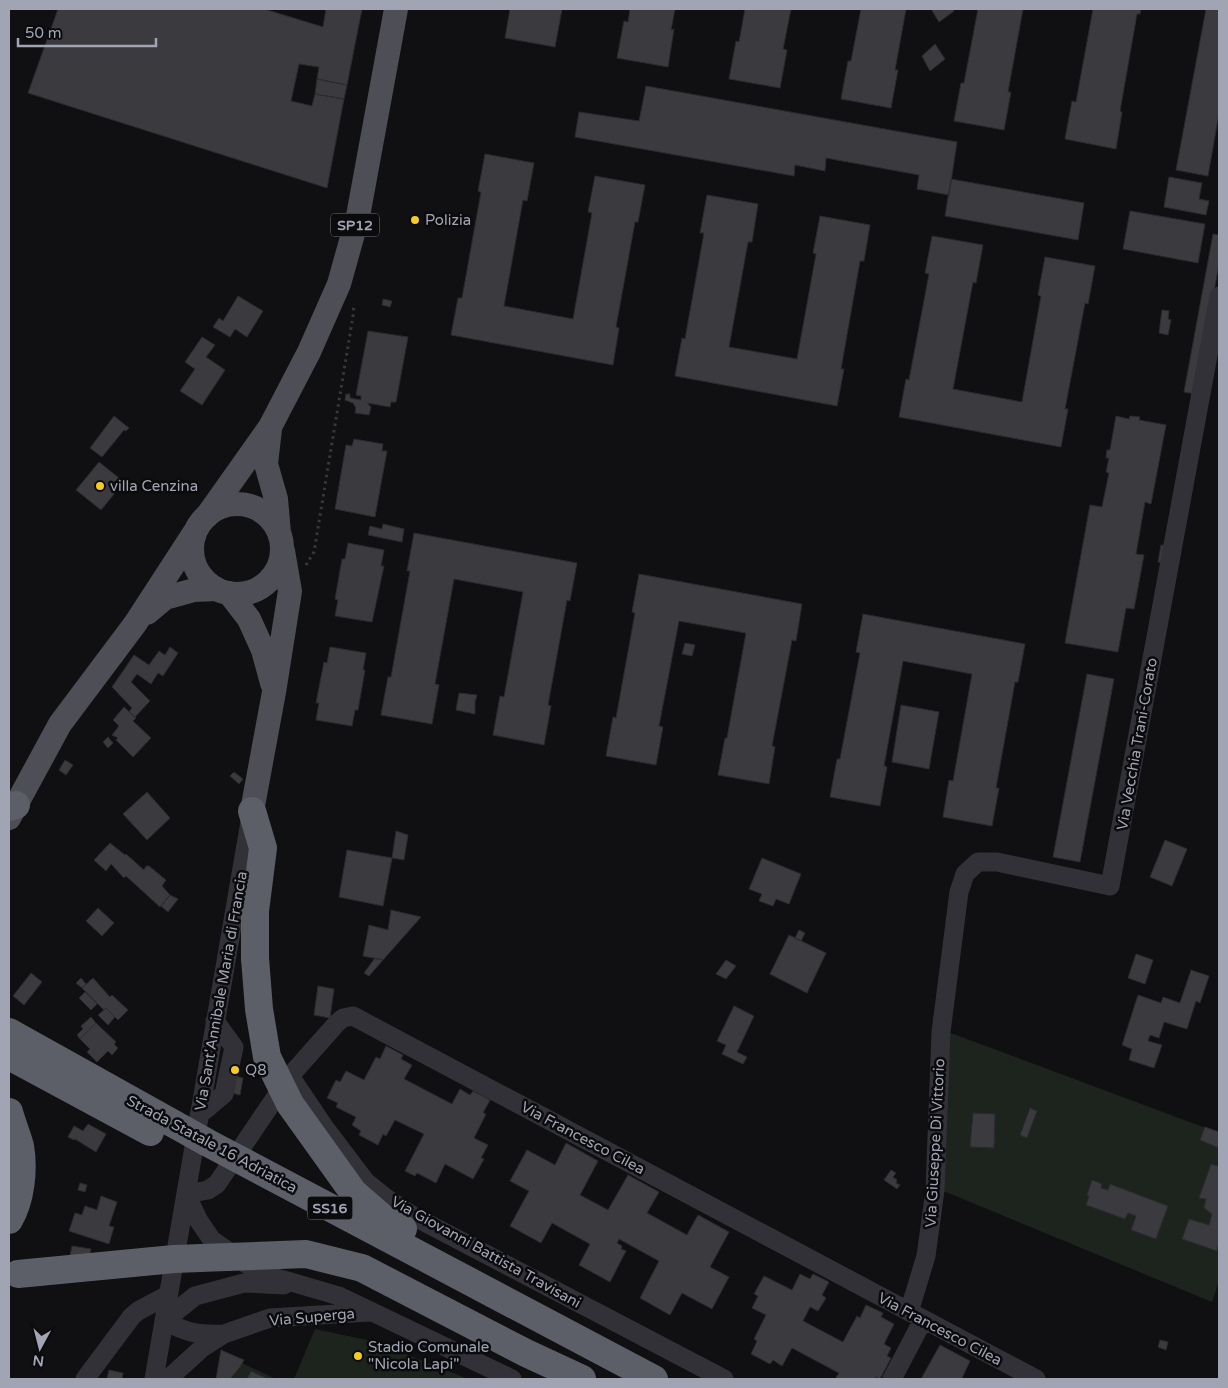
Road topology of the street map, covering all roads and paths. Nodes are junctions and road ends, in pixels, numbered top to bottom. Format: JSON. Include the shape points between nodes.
{"nodes":[{"id":1,"x":396,"y":9,"type":"edge"},
{"id":2,"x":1219,"y":296,"type":"edge"},
{"id":3,"x":354,"y":298,"type":"dead end"},
{"id":4,"x":270,"y":427,"type":"junction"},
{"id":5,"x":202,"y":522,"type":"junction"},
{"id":6,"x":281,"y":540,"type":"junction"},
{"id":7,"x":223,"y":591,"type":"junction"},
{"id":8,"x":290,"y":591,"type":"junction"},
{"id":9,"x":135,"y":624,"type":"junction"},
{"id":10,"x":274,"y":692,"type":"junction"},
{"id":11,"x":11,"y":810,"type":"edge"},
{"id":12,"x":252,"y":811,"type":"junction"},
{"id":13,"x":9,"y":1032,"type":"edge"},
{"id":14,"x":941,"y":1032,"type":"joint"},
{"id":15,"x":9,"y":1056,"type":"edge"},
{"id":16,"x":290,"y":1076,"type":"junction"},
{"id":17,"x":9,"y":1112,"type":"edge"},
{"id":18,"x":186,"y":1194,"type":"junction"},
{"id":19,"x":9,"y":1220,"type":"edge"},
{"id":20,"x":13,"y":1276,"type":"edge"},
{"id":21,"x":303,"y":1286,"type":"junction"},
{"id":22,"x":168,"y":1295,"type":"junction"},
{"id":23,"x":371,"y":1312,"type":"junction"},
{"id":24,"x":916,"y":1316,"type":"junction"},
{"id":25,"x":164,"y":1321,"type":"junction"},
{"id":26,"x":224,"y":1334,"type":"junction"},
{"id":27,"x":85,"y":1379,"type":"edge"},
{"id":28,"x":154,"y":1379,"type":"edge"},
{"id":29,"x":168,"y":1379,"type":"edge"},
{"id":30,"x":512,"y":1379,"type":"edge"},
{"id":31,"x":582,"y":1379,"type":"edge"},
{"id":32,"x":617,"y":1379,"type":"edge"},
{"id":33,"x":655,"y":1379,"type":"edge"},
{"id":34,"x":724,"y":1379,"type":"edge"},
{"id":35,"x":892,"y":1379,"type":"edge"},
{"id":36,"x":1036,"y":1379,"type":"edge"}],
"edges":[{"from":1,"to":4,"type":"main road","number":"SP12","via":[[358,216],[339,284],[309,352]]},
{"from":2,"to":14,"type":"street","name":"Via Vecchia Trani-Corato","via":[[1110,886],[997,862],[978,862],[965,874],[960,892]]},
{"from":3,"to":8,"type":"path","via":[[314,552]]},
{"from":4,"to":5,"type":"main road","number":"SP12"},
{"from":4,"to":6,"type":"main road","number":"SP12","via":[[266,464],[276,499]]},
{"from":5,"to":6,"type":"main road","via":[[219,508],[233,504],[248,505],[272,520]]},
{"from":5,"to":7,"type":"main road","via":[[193,541],[193,555],[205,580]]},
{"from":5,"to":9,"type":"main road"},
{"from":6,"to":7,"type":"main road","via":[[281,561],[267,583],[249,592]]},
{"from":6,"to":8,"type":"main road"},
{"from":7,"to":9,"type":"main road","via":[[194,590],[165,598]]},
{"from":7,"to":10,"type":"main road","via":[[249,619],[263,650]]},
{"from":8,"to":10,"type":"main road"},
{"from":9,"to":11,"type":"main road","via":[[60,724]]},
{"from":10,"to":12,"type":"main road"},
{"from":12,"to":18,"type":"street","name":"Via Sant'Annibale Maria di Francia"},
{"from":12,"to":33,"type":"highway","number":"SS16","bridge":true,"via":[[263,848],[255,911],[259,1009],[267,1058],[290,1104],[354,1192],[384,1219],[613,1337]]},
{"from":13,"to":33,"type":"highway","name":"Strada Statale 16 Adriatica","number":"SS16","bridge":true,"via":[[208,1143]]},
{"from":14,"to":24,"type":"street","name":"Via Giuseppe Di Vittorio","via":[[935,1190]]},
{"from":15,"to":32,"type":"highway","name":"Strada Statale 16 Adriatica","number":"SS16","bridge":true},
{"from":16,"to":18,"type":"street","name":"Via Francesco Cilea","via":[[218,1184],[208,1190]]},
{"from":16,"to":24,"type":"street","name":"Via Francesco Cilea","via":[[337,1023],[354,1016]]},
{"from":16,"to":34,"type":"street","name":"Via Giovanni Battista Travisani","via":[[366,1182],[386,1198],[413,1216]]},
{"from":17,"to":19,"type":"highway","via":[[20,1147],[21,1175],[15,1210]]},
{"from":18,"to":21,"type":"street","name":"Via Superga","via":[[212,1240],[248,1265]]},
{"from":18,"to":22,"type":"street","name":"Via Sant'Annibale Maria di Francia"},
{"from":20,"to":31,"type":"highway","bridge":true,"via":[[174,1259],[306,1254],[362,1268],[526,1354]]},
{"from":21,"to":23,"type":"street","name":"Via Superga","via":[[339,1296]]},
{"from":21,"to":25,"type":"street","name":"Via Superga","via":[[244,1283],[195,1296]]},
{"from":22,"to":25,"type":"street","name":"Via Sant'Annibale Maria di Francia"},
{"from":22,"to":27,"type":"street","via":[[132,1316]]},
{"from":23,"to":26,"type":"street","name":"Via Superga","via":[[270,1318]]},
{"from":23,"to":30,"type":"street","name":"Via Superga"},
{"from":24,"to":35,"type":"street","name":"Via Giuseppe Di Vittorio"},
{"from":24,"to":36,"type":"street","name":"Via Francesco Cilea"},
{"from":25,"to":26,"type":"street","name":"Via Superga","via":[[184,1331]]},
{"from":25,"to":28,"type":"street","name":"Via Sant'Annibale Maria di Francia"},
{"from":26,"to":29,"type":"street","name":"Via Superga","via":[[202,1348]]}]}
